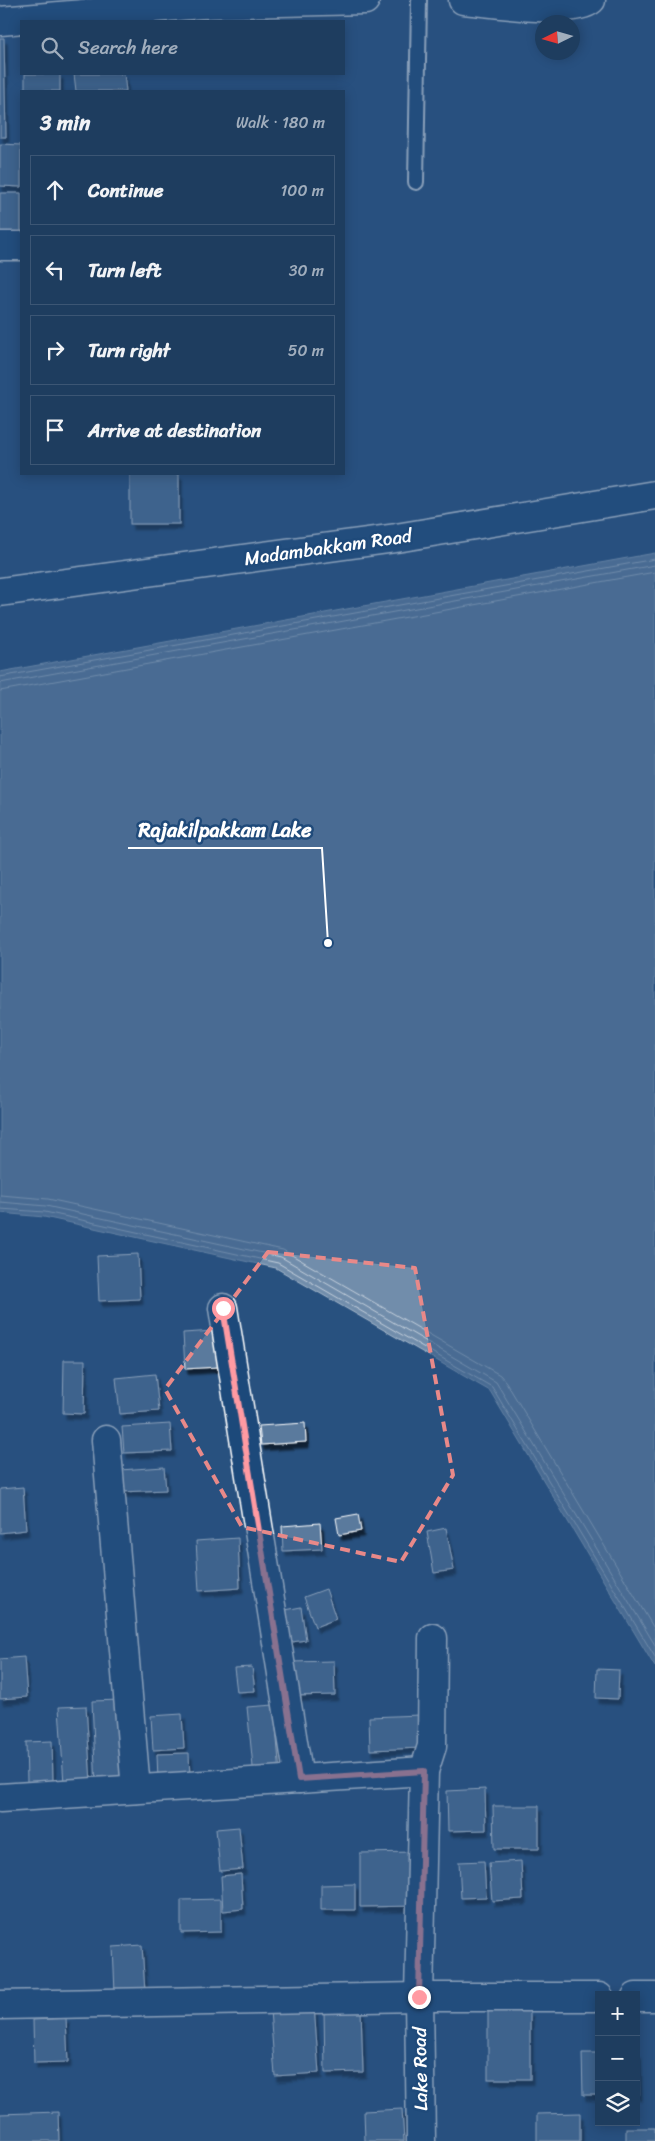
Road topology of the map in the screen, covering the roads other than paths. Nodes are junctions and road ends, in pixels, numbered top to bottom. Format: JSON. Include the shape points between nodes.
{"nodes":[{"id":1,"x":355,"y":0,"type":"edge"},
{"id":2,"x":419,"y":0,"type":"edge"},
{"id":3,"x":463,"y":0,"type":"edge"},
{"id":4,"x":588,"y":2,"type":"edge"},
{"id":5,"x":20,"y":20,"type":"edge"},
{"id":6,"x":22,"y":20,"type":"edge"},
{"id":7,"x":0,"y":22,"type":"edge"},
{"id":8,"x":416,"y":182,"type":"dead end"},
{"id":9,"x":0,"y":246,"type":"edge"},
{"id":10,"x":20,"y":246,"type":"edge"},
{"id":11,"x":655,"y":495,"type":"edge"},
{"id":12,"x":0,"y":592,"type":"edge"},
{"id":13,"x":223,"y":1308,"type":"dead end"},
{"id":14,"x":106,"y":1440,"type":"dead end"},
{"id":15,"x":434,"y":1638,"type":"dead end"},
{"id":16,"x":424,"y":1771,"type":"junction"},
{"id":17,"x":299,"y":1779,"type":"junction"},
{"id":18,"x":136,"y":1789,"type":"junction"},
{"id":19,"x":0,"y":1798,"type":"edge"},
{"id":20,"x":419,"y":1997,"type":"junction"},
{"id":21,"x":595,"y":1997,"type":"edge"},
{"id":22,"x":640,"y":1997,"type":"edge"},
{"id":23,"x":655,"y":1997,"type":"edge"},
{"id":24,"x":0,"y":2005,"type":"edge"},
{"id":25,"x":420,"y":2141,"type":"edge"}],
"edges":[{"from":1,"to":6,"type":"street","via":[[201,4]]},
{"from":2,"to":8,"type":"lane"},
{"from":3,"to":4,"type":"street","via":[[563,8]]},
{"from":5,"to":7,"type":"street"},
{"from":9,"to":10,"type":"street"},
{"from":11,"to":12,"type":"street","name":"Madambakkam Road","via":[[396,538]]},
{"from":13,"to":17,"type":"street"},
{"from":14,"to":18,"type":"street"},
{"from":15,"to":16,"type":"street","name":"Lake Road","via":[[432,1746]]},
{"from":16,"to":17,"type":"street"},
{"from":16,"to":20,"type":"street","name":"Lake Road"},
{"from":17,"to":18,"type":"street"},
{"from":18,"to":19,"type":"street"},
{"from":20,"to":21,"type":"street"},
{"from":20,"to":24,"type":"street"},
{"from":20,"to":25,"type":"street","name":"Lake Road"},
{"from":22,"to":23,"type":"street"}]}
